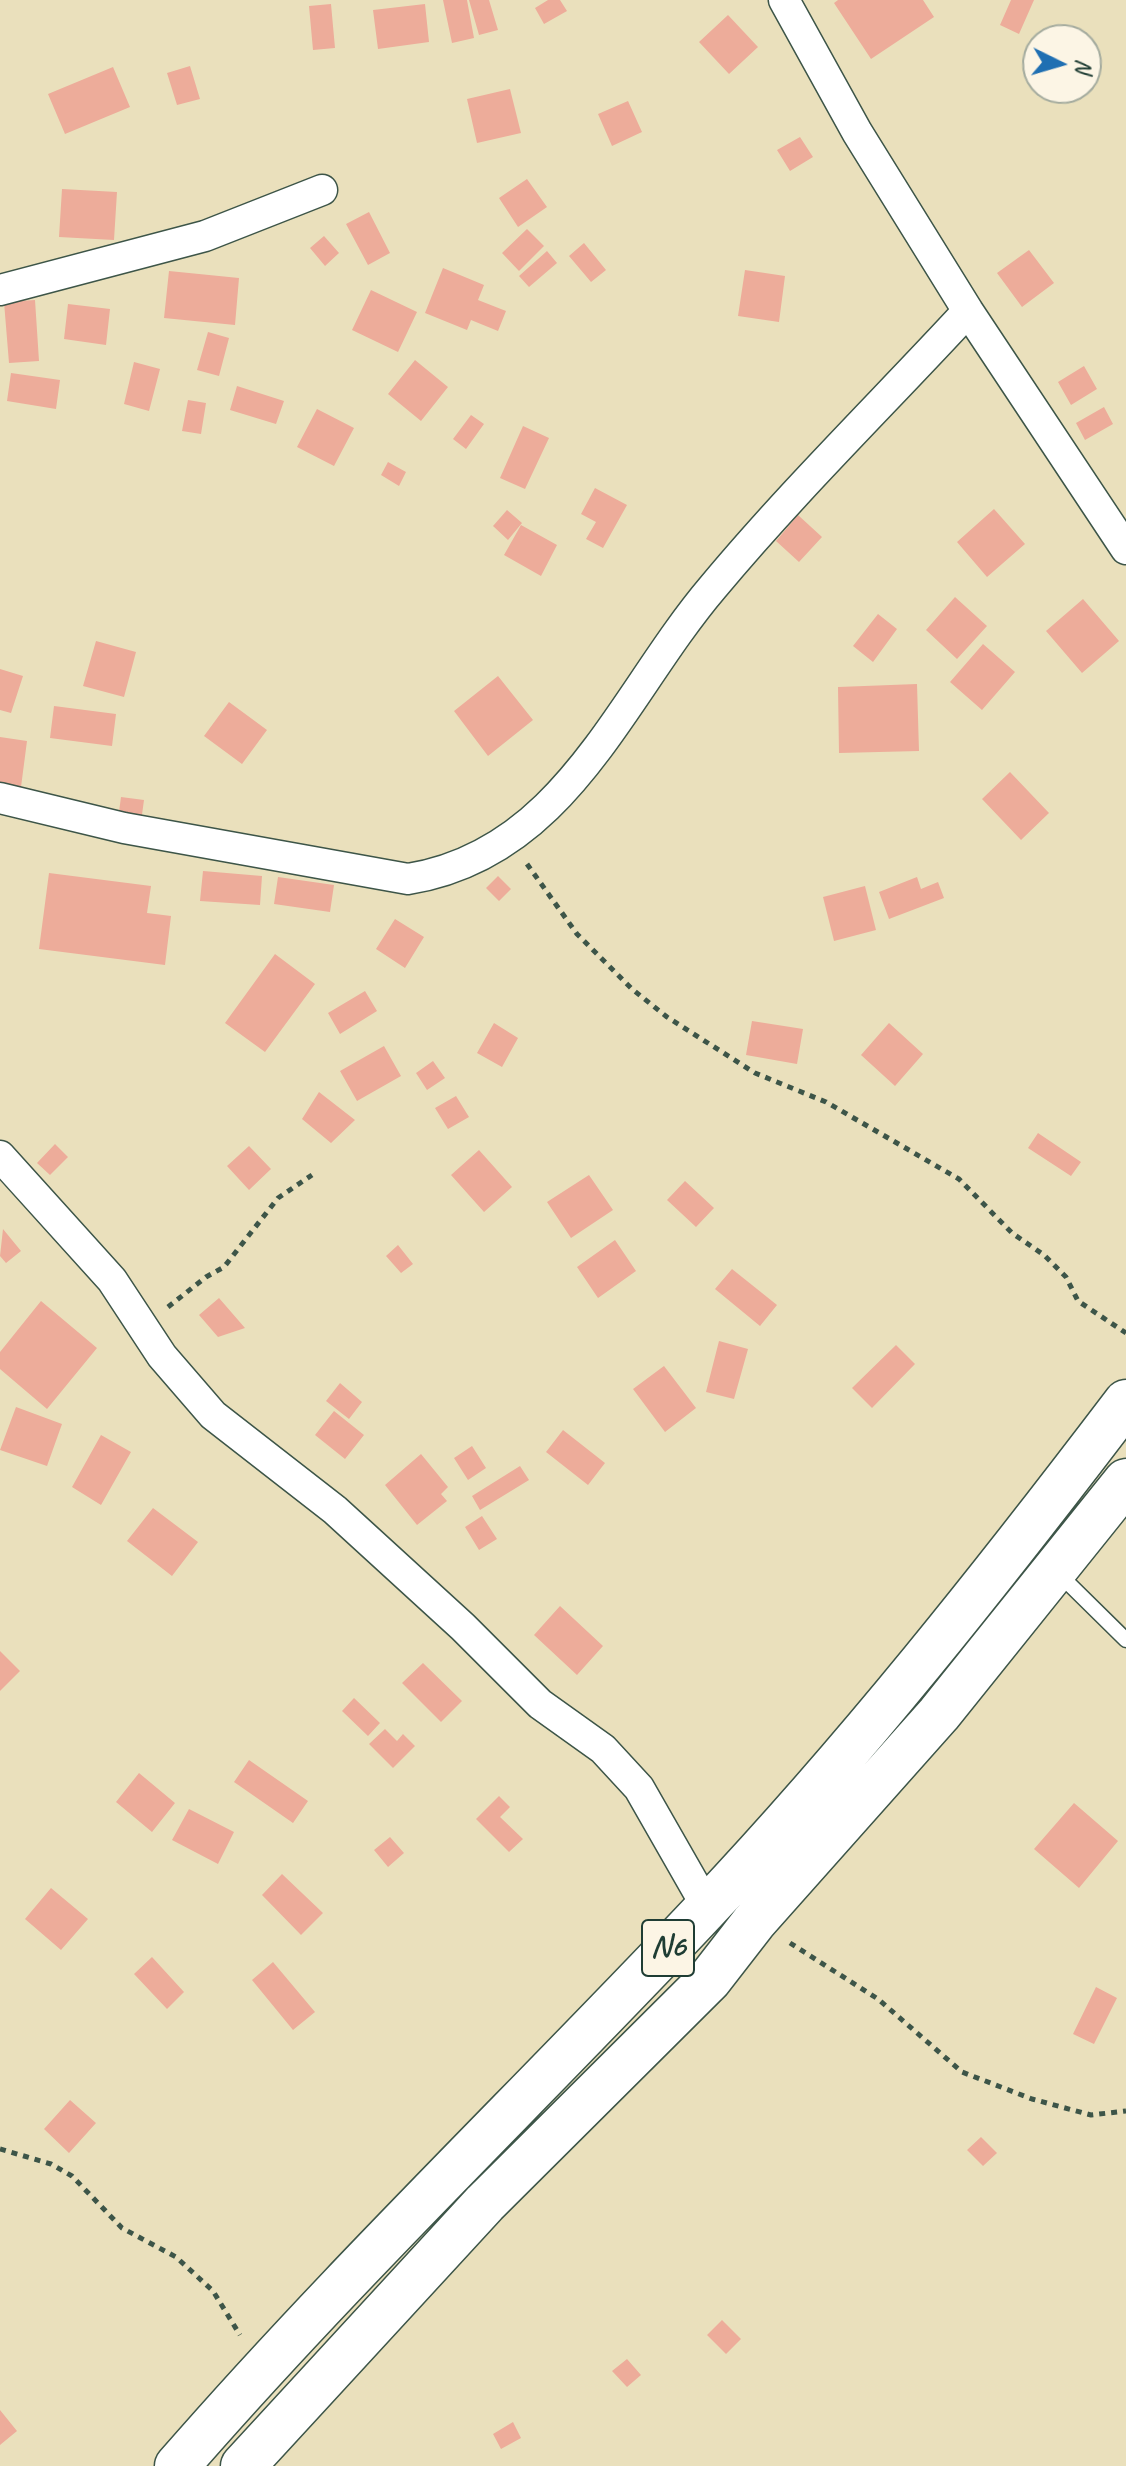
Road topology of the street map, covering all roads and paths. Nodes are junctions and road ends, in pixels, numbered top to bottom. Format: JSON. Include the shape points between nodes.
{"nodes":[{"id":1,"x":784,"y":0,"type":"edge"},
{"id":2,"x":322,"y":190,"type":"dead end"},
{"id":3,"x":0,"y":290,"type":"edge"},
{"id":4,"x":968,"y":311,"type":"junction"},
{"id":5,"x":1126,"y":549,"type":"edge"},
{"id":6,"x":0,"y":798,"type":"edge"},
{"id":7,"x":510,"y":840,"type":"junction"},
{"id":8,"x":0,"y":1156,"type":"edge"},
{"id":9,"x":312,"y":1175,"type":"dead end"},
{"id":10,"x":146,"y":1331,"type":"junction"},
{"id":11,"x":1126,"y":1333,"type":"edge"},
{"id":12,"x":1126,"y":1402,"type":"edge"},
{"id":13,"x":1126,"y":1481,"type":"edge"},
{"id":14,"x":1056,"y":1571,"type":"junction"},
{"id":15,"x":1126,"y":1640,"type":"edge"},
{"id":16,"x":707,"y":1907,"type":"junction"},
{"id":17,"x":754,"y":1922,"type":"junction"},
{"id":18,"x":1126,"y":2111,"type":"edge"},
{"id":19,"x":0,"y":2149,"type":"edge"},
{"id":20,"x":261,"y":2370,"type":"junction"},
{"id":21,"x":177,"y":2466,"type":"edge"},
{"id":22,"x":243,"y":2466,"type":"edge"}],
"edges":[{"from":1,"to":4,"type":"street","via":[[857,132]]},
{"from":2,"to":3,"type":"street","via":[[205,236]]},
{"from":4,"to":5,"type":"street"},
{"from":4,"to":7,"type":"street","via":[[712,588],[610,735],[540,815]]},
{"from":6,"to":7,"type":"street","via":[[124,828],[408,879],[444,871]]},
{"from":7,"to":11,"type":"path","via":[[577,934],[667,1017],[755,1073],[826,1102],[959,1179],[1012,1233],[1066,1277],[1078,1301]]},
{"from":8,"to":10,"type":"street","via":[[112,1280]]},
{"from":9,"to":10,"type":"path","via":[[278,1198],[224,1267],[176,1299]]},
{"from":10,"to":16,"type":"street","via":[[213,1415],[335,1510],[540,1704],[603,1749],[639,1788]]},
{"from":12,"to":16,"type":"highway","number":"N6","via":[[950,1627]]},
{"from":13,"to":14,"type":"highway","number":"N6"},
{"from":14,"to":15,"type":"lane"},
{"from":14,"to":17,"type":"highway","number":"N6","via":[[939,1714]]},
{"from":16,"to":20,"type":"highway","number":"N6"},
{"from":17,"to":18,"type":"path","via":[[878,1999],[962,2072],[1091,2115]]},
{"from":17,"to":22,"type":"highway","number":"N6","via":[[709,1980],[485,2203]]},
{"from":19,"to":20,"type":"path","via":[[72,2176],[122,2228],[176,2257],[213,2291]]},
{"from":20,"to":21,"type":"highway","number":"N6"}]}
